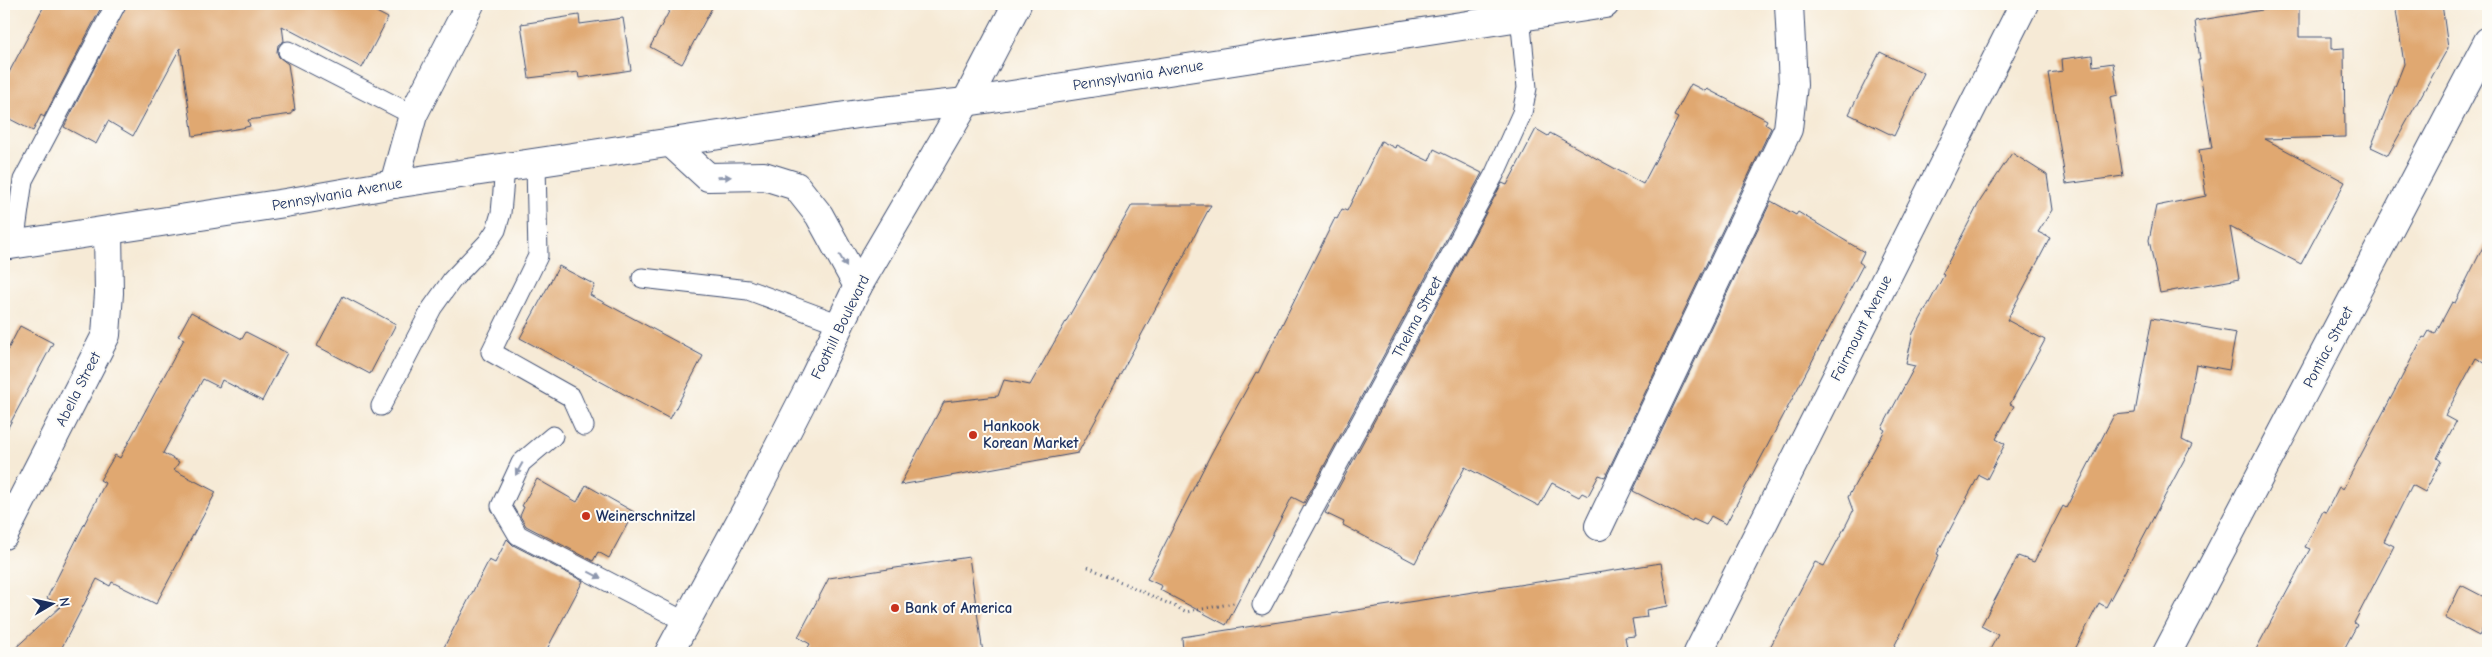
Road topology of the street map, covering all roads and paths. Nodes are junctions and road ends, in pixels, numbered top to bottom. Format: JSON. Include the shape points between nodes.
{"nodes":[{"id":1,"x":116,"y":4,"type":"edge"},
{"id":2,"x":470,"y":4,"type":"edge"},
{"id":3,"x":1016,"y":4,"type":"edge"},
{"id":4,"x":1605,"y":4,"type":"edge"},
{"id":5,"x":1789,"y":4,"type":"edge"},
{"id":6,"x":2024,"y":4,"type":"edge"},
{"id":7,"x":1520,"y":16,"type":"junction"},
{"id":8,"x":2488,"y":42,"type":"edge"},
{"id":9,"x":288,"y":51,"type":"dead end"},
{"id":10,"x":966,"y":102,"type":"junction"},
{"id":11,"x":413,"y":115,"type":"junction"},
{"id":12,"x":671,"y":143,"type":"junction"},
{"id":13,"x":536,"y":164,"type":"junction"},
{"id":14,"x":505,"y":168,"type":"junction"},
{"id":15,"x":394,"y":184,"type":"junction"},
{"id":16,"x":108,"y":231,"type":"junction"},
{"id":17,"x":9,"y":246,"type":"edge"},
{"id":18,"x":642,"y":278,"type":"dead end"},
{"id":19,"x":858,"y":286,"type":"junction"},
{"id":20,"x":840,"y":324,"type":"junction"},
{"id":21,"x":381,"y":406,"type":"dead end"},
{"id":22,"x":584,"y":426,"type":"dead end"},
{"id":23,"x":554,"y":436,"type":"dead end"},
{"id":24,"x":1598,"y":526,"type":"dead end"},
{"id":25,"x":4,"y":535,"type":"edge"},
{"id":26,"x":1088,"y":567,"type":"dead end"},
{"id":27,"x":1264,"y":601,"type":"joint"},
{"id":28,"x":686,"y":622,"type":"junction"},
{"id":29,"x":669,"y":653,"type":"edge"},
{"id":30,"x":1698,"y":653,"type":"edge"},
{"id":31,"x":2167,"y":653,"type":"edge"}],
"edges":[{"from":1,"to":17,"type":"lane","via":[[23,180]]},
{"from":2,"to":11,"type":"main road"},
{"from":3,"to":10,"type":"main road","name":"Foothill Boulevard"},
{"from":4,"to":7,"type":"main road","name":"Pennsylvania Avenue"},
{"from":5,"to":24,"type":"main road","via":[[1793,85],[1788,129]]},
{"from":6,"to":30,"type":"main road","name":"Fairmount Avenue"},
{"from":7,"to":10,"type":"main road","name":"Pennsylvania Avenue"},
{"from":7,"to":27,"type":"lane","name":"Thelma Street","via":[[1527,88],[1522,113],[1495,173]]},
{"from":8,"to":31,"type":"main road","name":"Pontiac Street"},
{"from":9,"to":11,"type":"lane"},
{"from":10,"to":12,"type":"main road","name":"Pennsylvania Avenue","via":[[865,113]]},
{"from":10,"to":19,"type":"main road","name":"Foothill Boulevard"},
{"from":11,"to":15,"type":"main road"},
{"from":12,"to":13,"type":"main road","name":"Pennsylvania Avenue"},
{"from":12,"to":19,"type":"main road","one_way":true,"via":[[708,177],[764,176],[796,186],[819,215]]},
{"from":13,"to":14,"type":"main road","name":"Pennsylvania Avenue"},
{"from":13,"to":22,"type":"lane","via":[[538,256],[491,352],[571,397]]},
{"from":14,"to":15,"type":"main road","name":"Pennsylvania Avenue"},
{"from":14,"to":21,"type":"lane","via":[[501,213],[496,230],[432,308]]},
{"from":15,"to":16,"type":"main road","name":"Pennsylvania Avenue"},
{"from":16,"to":17,"type":"main road","name":"Pennsylvania Avenue"},
{"from":16,"to":25,"type":"main road","name":"Abella Street","via":[[106,335]]},
{"from":18,"to":20,"type":"lane","via":[[748,290]]},
{"from":19,"to":20,"type":"main road","name":"Foothill Boulevard"},
{"from":20,"to":28,"type":"main road","name":"Foothill Boulevard"},
{"from":23,"to":28,"type":"lane","one_way":true,"via":[[521,463],[501,506],[518,535]]},
{"from":26,"to":27,"type":"path","via":[[1187,612]]},
{"from":28,"to":29,"type":"main road","name":"Foothill Boulevard"}]}
